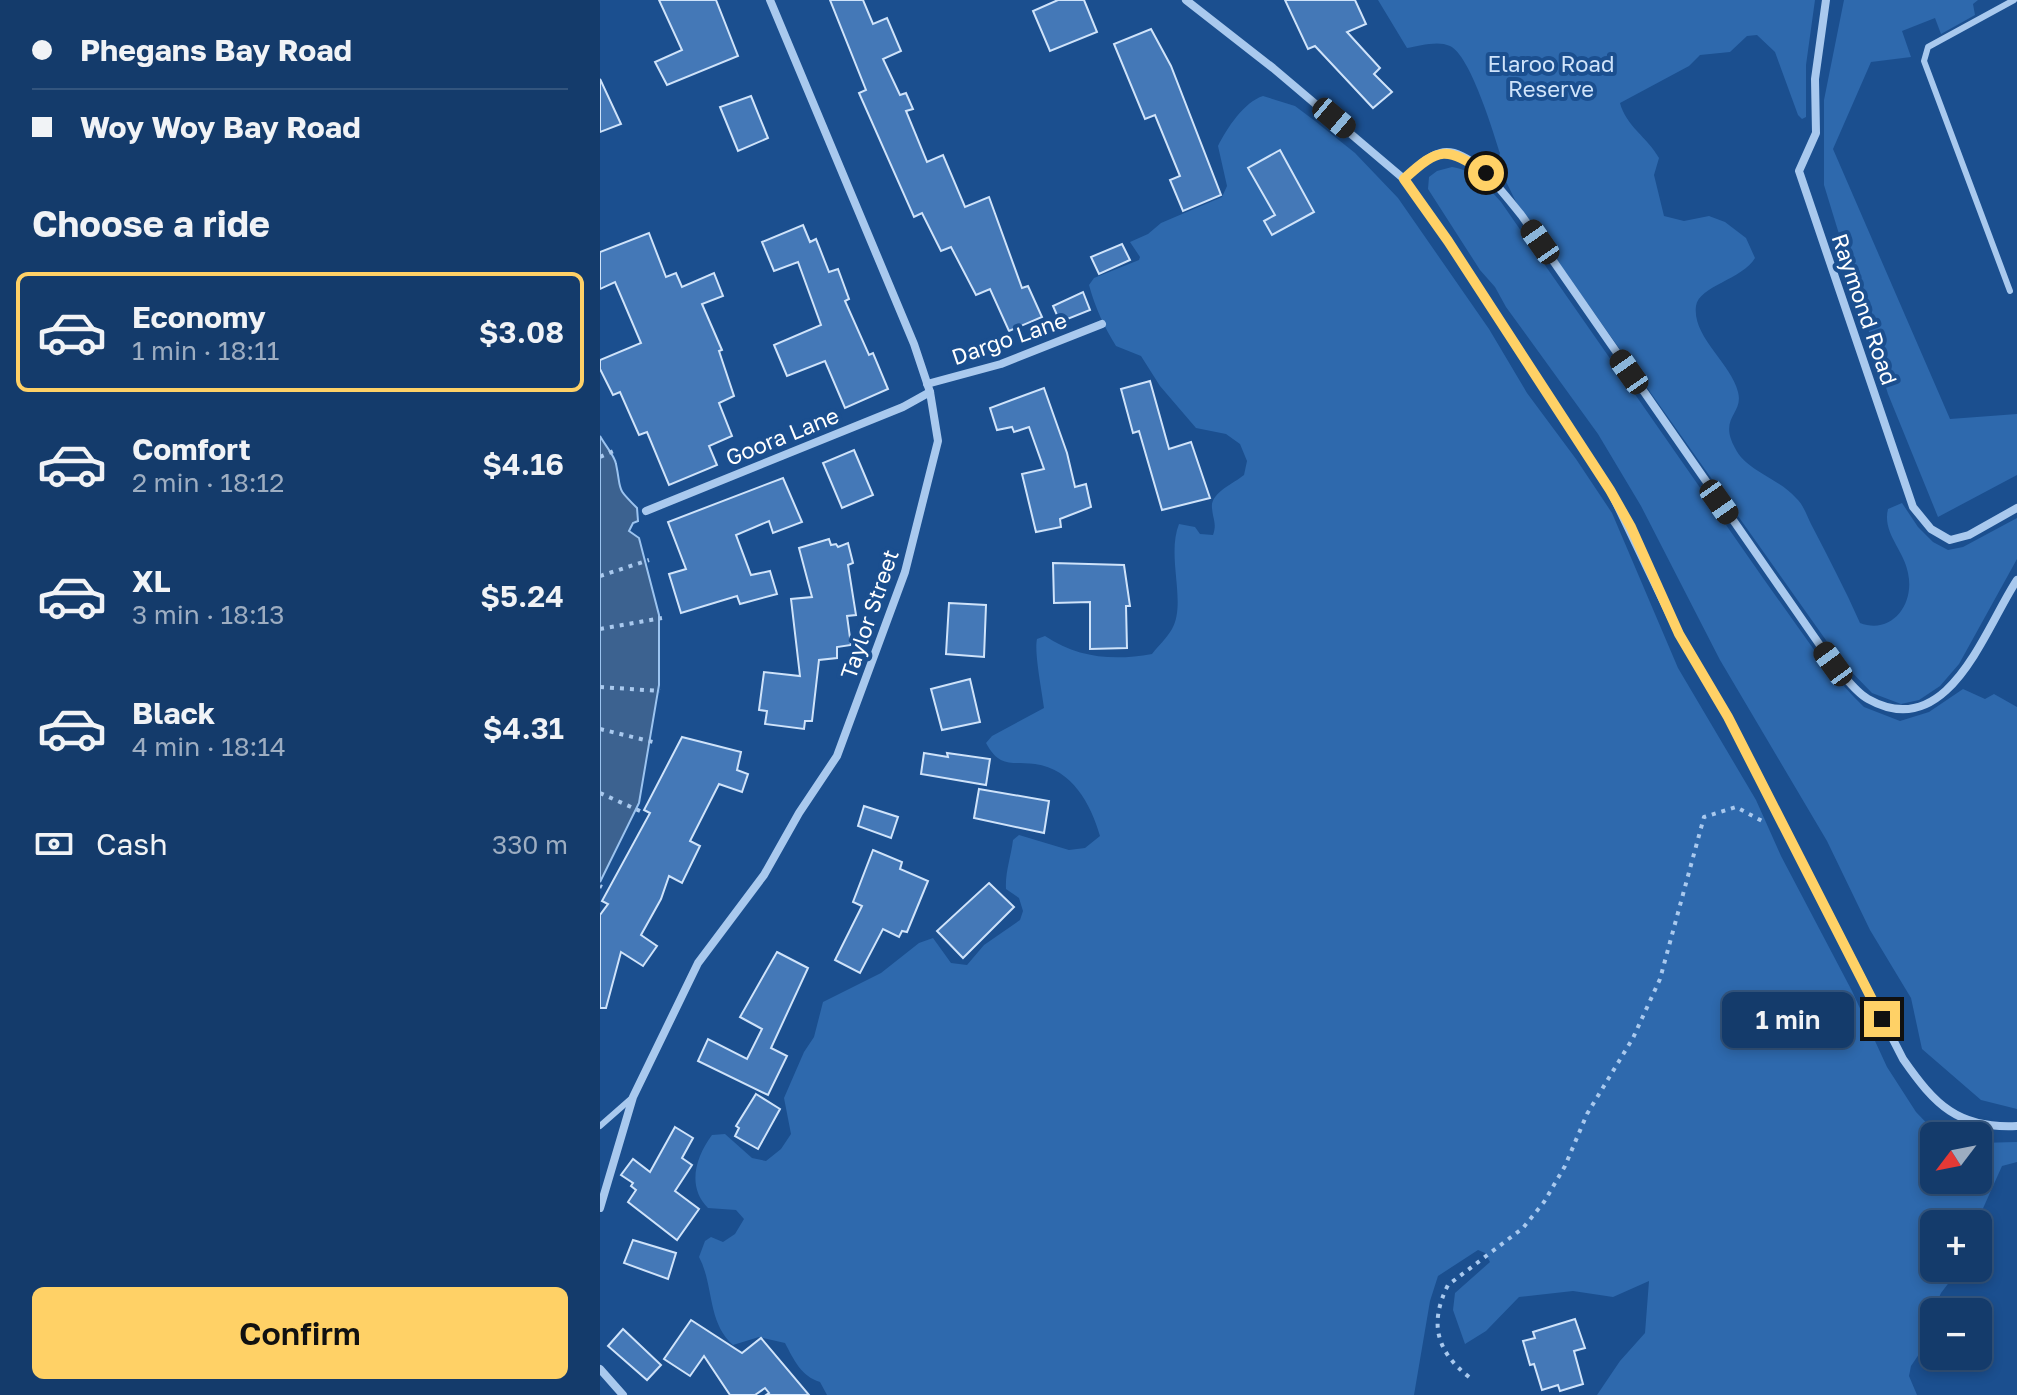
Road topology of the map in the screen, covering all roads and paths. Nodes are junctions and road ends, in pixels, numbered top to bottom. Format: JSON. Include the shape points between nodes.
{"nodes":[{"id":1,"x":770,"y":0,"type":"edge"},
{"id":2,"x":1186,"y":0,"type":"edge"},
{"id":3,"x":1826,"y":0,"type":"edge"},
{"id":4,"x":2014,"y":0,"type":"edge"},
{"id":5,"x":1404,"y":179,"type":"junction"},
{"id":6,"x":2010,"y":291,"type":"dead end"},
{"id":7,"x":1102,"y":324,"type":"dead end"},
{"id":8,"x":929,"y":388,"type":"junction"},
{"id":9,"x":618,"y":449,"type":"dead end"},
{"id":10,"x":600,"y":457,"type":"edge"},
{"id":11,"x":2017,"y":508,"type":"edge"},
{"id":12,"x":646,"y":511,"type":"dead end"},
{"id":13,"x":649,"y":560,"type":"dead end"},
{"id":14,"x":600,"y":576,"type":"edge"},
{"id":15,"x":2017,"y":580,"type":"edge"},
{"id":16,"x":662,"y":618,"type":"dead end"},
{"id":17,"x":600,"y":629,"type":"edge"},
{"id":18,"x":600,"y":687,"type":"edge"},
{"id":19,"x":660,"y":691,"type":"dead end"},
{"id":20,"x":600,"y":729,"type":"edge"},
{"id":21,"x":653,"y":742,"type":"dead end"},
{"id":22,"x":600,"y":793,"type":"edge"},
{"id":23,"x":640,"y":811,"type":"dead end"},
{"id":24,"x":1787,"y":834,"type":"junction"},
{"id":25,"x":633,"y":1097,"type":"junction"},
{"id":26,"x":600,"y":1126,"type":"edge"},
{"id":27,"x":2017,"y":1126,"type":"edge"},
{"id":28,"x":600,"y":1208,"type":"edge"},
{"id":29,"x":600,"y":1369,"type":"edge"},
{"id":30,"x":1469,"y":1377,"type":"dead end"},
{"id":31,"x":623,"y":1395,"type":"edge"}],
"edges":[{"from":1,"to":8,"type":"street","name":"Taylor Street"},
{"from":2,"to":5,"type":"street"},
{"from":3,"to":11,"type":"street","name":"Raymond Road","via":[[1815,79],[1816,133],[1799,171],[1913,507],[1931,529],[1950,540]]},
{"from":4,"to":6,"type":"lane","via":[[1928,47],[1924,61]]},
{"from":5,"to":15,"type":"street","via":[[1442,152],[1486,173],[1522,216],[1833,664],[1866,698],[1899,713],[1947,691],[1972,661]]},
{"from":5,"to":24,"type":"street","via":[[1610,490],[1679,634]]},
{"from":7,"to":8,"type":"street","name":"Dargo Lane"},
{"from":8,"to":12,"type":"street","name":"Goora Lane","via":[[903,407]]},
{"from":8,"to":25,"type":"street","name":"Taylor Street","via":[[938,441],[906,568],[837,756],[764,875],[698,963]]},
{"from":9,"to":10,"type":"path"},
{"from":13,"to":14,"type":"path"},
{"from":16,"to":17,"type":"path"},
{"from":18,"to":19,"type":"path"},
{"from":20,"to":21,"type":"path"},
{"from":22,"to":23,"type":"path"},
{"from":24,"to":27,"type":"street","via":[[1923,1087],[1966,1120]]},
{"from":24,"to":30,"type":"path","via":[[1736,807],[1704,817],[1660,979],[1565,1166],[1523,1228],[1465,1270],[1442,1296],[1436,1332],[1451,1362]]},
{"from":25,"to":26,"type":"lane"},
{"from":25,"to":28,"type":"street","name":"Taylor Street"},
{"from":29,"to":31,"type":"street"}]}
